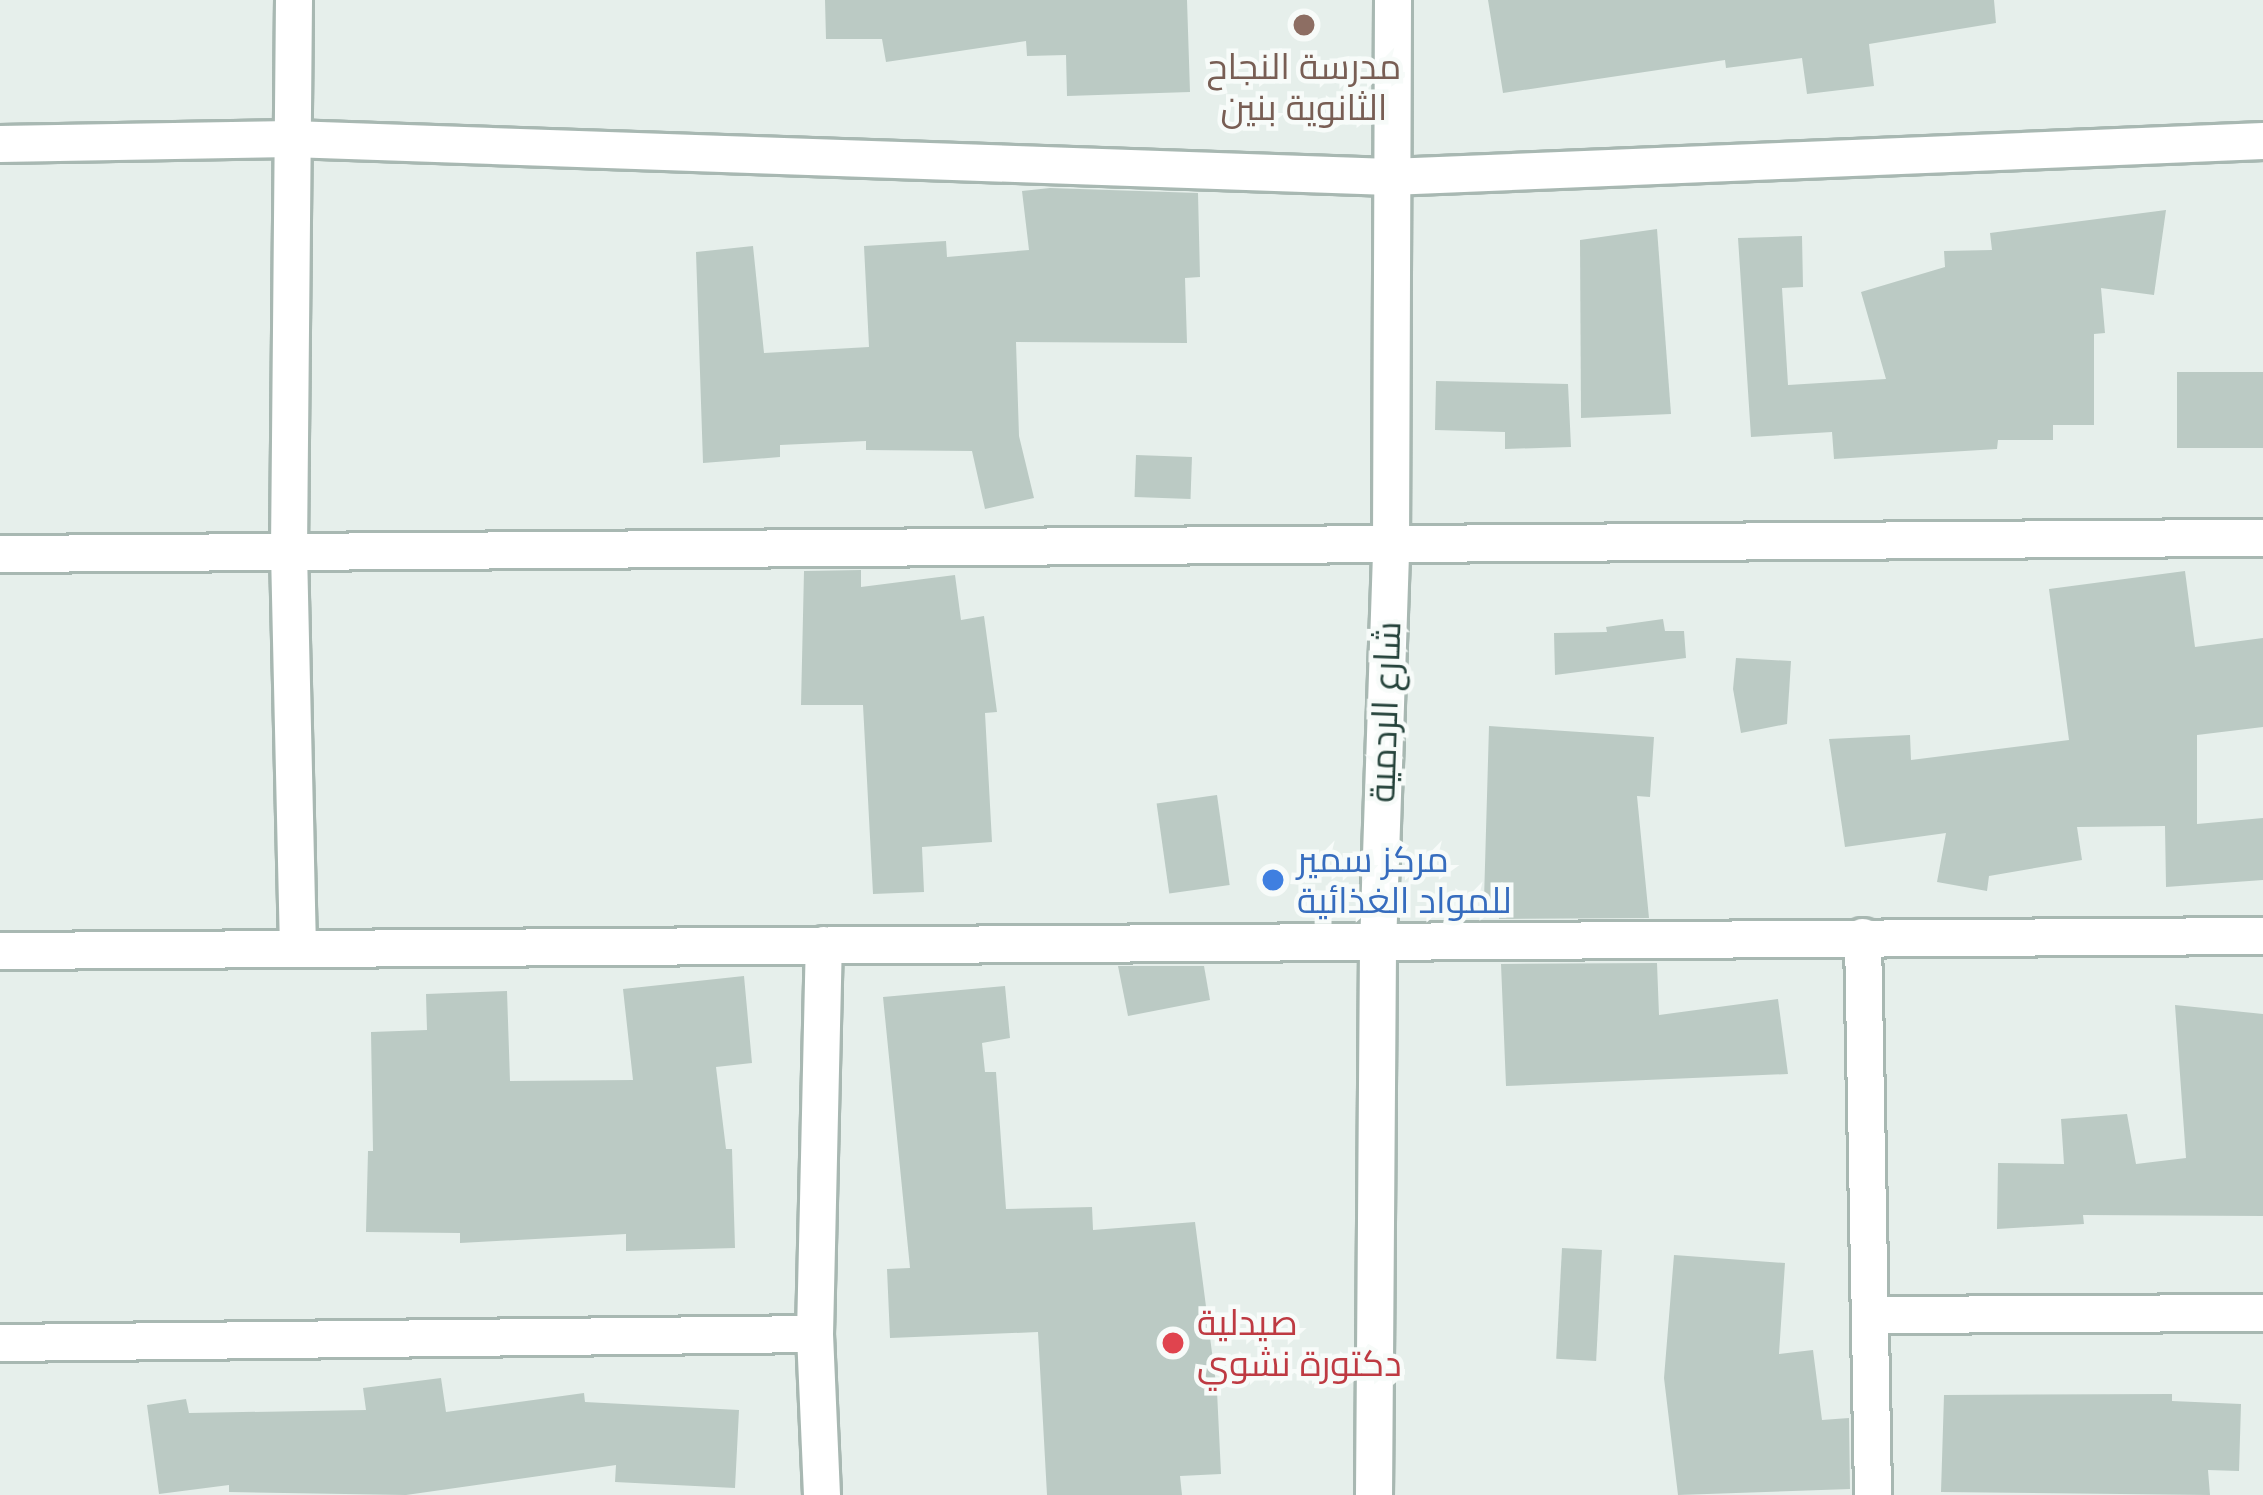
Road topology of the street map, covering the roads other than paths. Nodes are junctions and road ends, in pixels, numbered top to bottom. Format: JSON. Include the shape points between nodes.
{"nodes":[{"id":1,"x":293,"y":0,"type":"edge"},
{"id":2,"x":1393,"y":0,"type":"edge"},
{"id":3,"x":291,"y":139,"type":"junction"},
{"id":4,"x":2263,"y":140,"type":"edge"},
{"id":5,"x":0,"y":144,"type":"edge"},
{"id":6,"x":1390,"y":177,"type":"junction"},
{"id":7,"x":2263,"y":538,"type":"edge"},
{"id":8,"x":1391,"y":546,"type":"junction"},
{"id":9,"x":289,"y":552,"type":"junction"},
{"id":10,"x":0,"y":554,"type":"edge"},
{"id":11,"x":2263,"y":936,"type":"edge"},
{"id":12,"x":1863,"y":937,"type":"junction"},
{"id":13,"x":298,"y":945,"type":"junction"},
{"id":14,"x":824,"y":945,"type":"junction"},
{"id":15,"x":1378,"y":946,"type":"junction"},
{"id":16,"x":0,"y":951,"type":"edge"},
{"id":17,"x":2263,"y":1313,"type":"edge"},
{"id":18,"x":1874,"y":1315,"type":"junction"},
{"id":19,"x":815,"y":1334,"type":"junction"},
{"id":20,"x":0,"y":1343,"type":"edge"},
{"id":21,"x":822,"y":1495,"type":"edge"},
{"id":22,"x":1374,"y":1495,"type":"edge"},
{"id":23,"x":1874,"y":1495,"type":"edge"}],
"edges":[{"from":1,"to":3,"type":"street"},
{"from":2,"to":6,"type":"street","name":"شارع الردمية"},
{"from":3,"to":5,"type":"street"},
{"from":3,"to":6,"type":"street"},
{"from":3,"to":9,"type":"street"},
{"from":4,"to":6,"type":"street"},
{"from":6,"to":8,"type":"street","name":"شارع الردمية"},
{"from":7,"to":8,"type":"street"},
{"from":8,"to":9,"type":"street"},
{"from":8,"to":15,"type":"street","name":"شارع الردمية"},
{"from":9,"to":10,"type":"street"},
{"from":9,"to":13,"type":"street"},
{"from":11,"to":12,"type":"street"},
{"from":12,"to":15,"type":"street"},
{"from":12,"to":18,"type":"street"},
{"from":13,"to":14,"type":"street"},
{"from":13,"to":16,"type":"street"},
{"from":14,"to":15,"type":"street"},
{"from":14,"to":19,"type":"street"},
{"from":15,"to":22,"type":"street","name":"شارع الردمية"},
{"from":17,"to":18,"type":"street"},
{"from":18,"to":23,"type":"street"},
{"from":19,"to":20,"type":"street"},
{"from":19,"to":21,"type":"street"}]}
